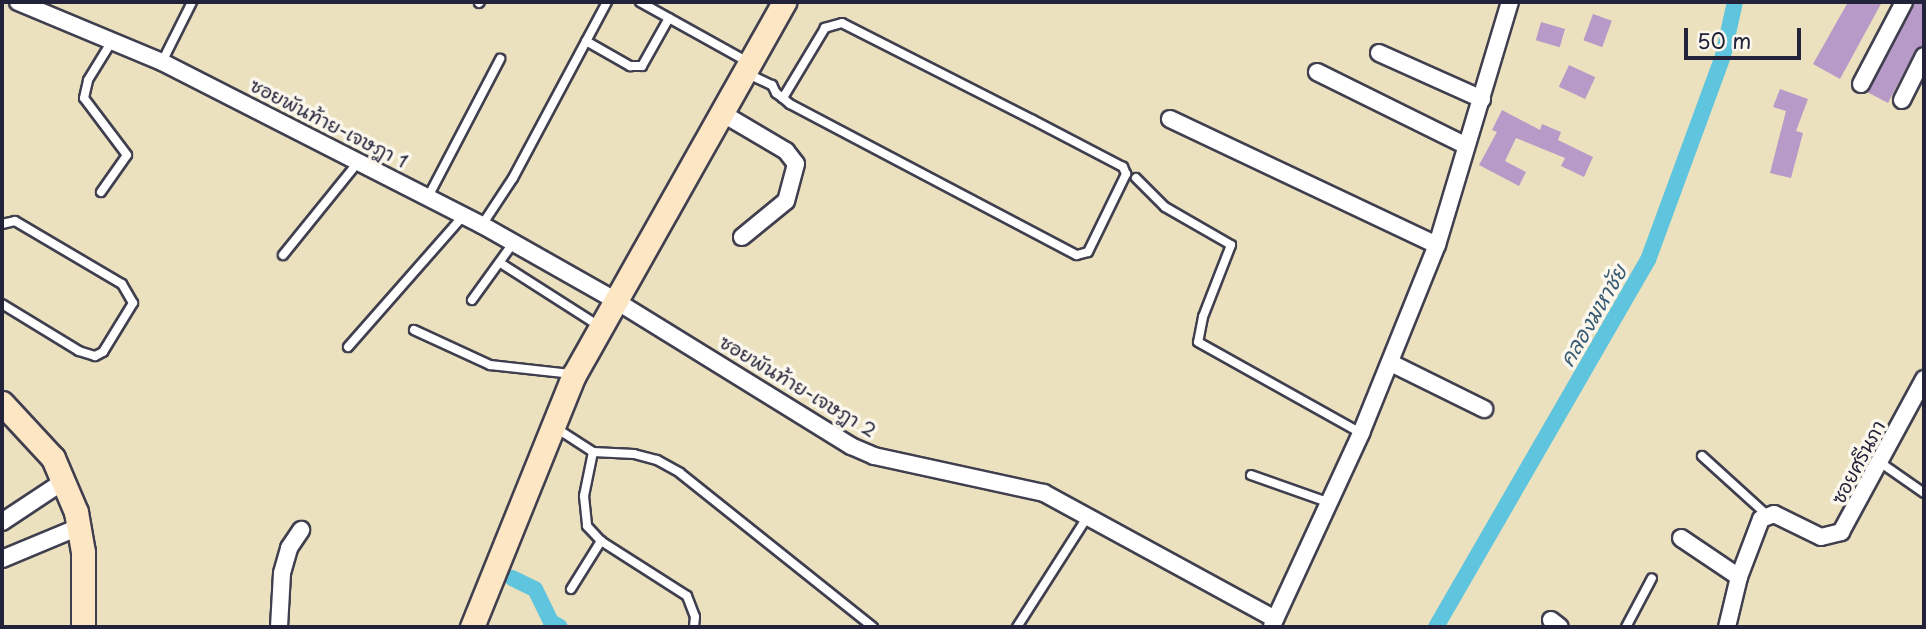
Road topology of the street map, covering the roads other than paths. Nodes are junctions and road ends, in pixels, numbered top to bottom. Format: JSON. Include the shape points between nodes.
{"nodes":[{"id":1,"x":18,"y":2,"type":"edge"},
{"id":2,"x":192,"y":2,"type":"edge"},
{"id":3,"x":607,"y":2,"type":"edge"},
{"id":4,"x":640,"y":2,"type":"edge"},
{"id":5,"x":784,"y":2,"type":"edge"},
{"id":6,"x":1510,"y":2,"type":"edge"},
{"id":7,"x":1904,"y":2,"type":"edge"},
{"id":8,"x":669,"y":18,"type":"junction"},
{"id":9,"x":112,"y":41,"type":"junction"},
{"id":10,"x":586,"y":41,"type":"junction"},
{"id":11,"x":1379,"y":53,"type":"dead end"},
{"id":12,"x":1924,"y":56,"type":"edge"},
{"id":13,"x":500,"y":59,"type":"dead end"},
{"id":14,"x":162,"y":62,"type":"junction"},
{"id":15,"x":746,"y":67,"type":"junction"},
{"id":16,"x":1317,"y":72,"type":"dead end"},
{"id":17,"x":1861,"y":84,"type":"dead end"},
{"id":18,"x":783,"y":98,"type":"junction"},
{"id":19,"x":1482,"y":99,"type":"junction"},
{"id":20,"x":1902,"y":100,"type":"dead end"},
{"id":21,"x":720,"y":112,"type":"junction"},
{"id":22,"x":1170,"y":119,"type":"dead end"},
{"id":23,"x":1465,"y":145,"type":"junction"},
{"id":24,"x":359,"y":161,"type":"junction"},
{"id":25,"x":1136,"y":178,"type":"dead end"},
{"id":26,"x":101,"y":192,"type":"dead end"},
{"id":27,"x":428,"y":197,"type":"junction"},
{"id":28,"x":464,"y":215,"type":"junction"},
{"id":29,"x":2,"y":224,"type":"edge"},
{"id":30,"x":482,"y":225,"type":"junction"},
{"id":31,"x":742,"y":237,"type":"dead end"},
{"id":32,"x":514,"y":242,"type":"junction"},
{"id":33,"x":1437,"y":246,"type":"junction"},
{"id":34,"x":283,"y":255,"type":"dead end"},
{"id":35,"x":502,"y":264,"type":"junction"},
{"id":36,"x":613,"y":299,"type":"junction"},
{"id":37,"x":472,"y":300,"type":"dead end"},
{"id":38,"x":2,"y":304,"type":"edge"},
{"id":39,"x":599,"y":326,"type":"junction"},
{"id":40,"x":414,"y":330,"type":"dead end"},
{"id":41,"x":348,"y":347,"type":"dead end"},
{"id":42,"x":1391,"y":363,"type":"junction"},
{"id":43,"x":574,"y":375,"type":"junction"},
{"id":44,"x":1924,"y":379,"type":"edge"},
{"id":45,"x":2,"y":404,"type":"edge"},
{"id":46,"x":1484,"y":410,"type":"dead end"},
{"id":47,"x":550,"y":425,"type":"junction"},
{"id":48,"x":1361,"y":433,"type":"junction"},
{"id":49,"x":593,"y":452,"type":"junction"},
{"id":50,"x":1702,"y":456,"type":"dead end"},
{"id":51,"x":1881,"y":463,"type":"junction"},
{"id":52,"x":1251,"y":475,"type":"dead end"},
{"id":53,"x":64,"y":481,"type":"junction"},
{"id":54,"x":1924,"y":492,"type":"edge"},
{"id":55,"x":1330,"y":503,"type":"junction"},
{"id":56,"x":1090,"y":514,"type":"junction"},
{"id":57,"x":1767,"y":515,"type":"junction"},
{"id":58,"x":2,"y":522,"type":"edge"},
{"id":59,"x":79,"y":527,"type":"junction"},
{"id":60,"x":301,"y":530,"type":"dead end"},
{"id":61,"x":1681,"y":538,"type":"dead end"},
{"id":62,"x":601,"y":541,"type":"junction"},
{"id":63,"x":2,"y":559,"type":"edge"},
{"id":64,"x":1739,"y":577,"type":"junction"},
{"id":65,"x":1652,"y":578,"type":"dead end"},
{"id":66,"x":571,"y":589,"type":"dead end"},
{"id":67,"x":1273,"y":623,"type":"edge"},
{"id":68,"x":83,"y":627,"type":"edge"},
{"id":69,"x":279,"y":627,"type":"edge"},
{"id":70,"x":472,"y":627,"type":"edge"},
{"id":71,"x":694,"y":627,"type":"edge"},
{"id":72,"x":873,"y":627,"type":"edge"},
{"id":73,"x":1017,"y":627,"type":"edge"},
{"id":74,"x":1626,"y":627,"type":"edge"},
{"id":75,"x":1727,"y":627,"type":"edge"}],
"edges":[{"from":1,"to":9,"type":"street","name":"ซอยพันท้าย-เจษฎา 1"},
{"from":2,"to":14,"type":"lane"},
{"from":3,"to":10,"type":"lane"},
{"from":4,"to":8,"type":"lane"},
{"from":5,"to":15,"type":"street"},
{"from":6,"to":19,"type":"street"},
{"from":7,"to":17,"type":"street"},
{"from":8,"to":10,"type":"lane","via":[[645,62],[636,68]]},
{"from":8,"to":15,"type":"lane"},
{"from":9,"to":14,"type":"street","name":"ซอยพันท้าย-เจษฎา 1"},
{"from":9,"to":26,"type":"lane","via":[[88,80],[84,98],[127,155]]},
{"from":10,"to":30,"type":"lane","via":[[513,178]]},
{"from":11,"to":19,"type":"street"},
{"from":12,"to":20,"type":"street"},
{"from":13,"to":27,"type":"lane"},
{"from":14,"to":24,"type":"street","name":"ซอยพันท้าย-เจษฎา 1"},
{"from":15,"to":18,"type":"lane"},
{"from":15,"to":21,"type":"street"},
{"from":16,"to":23,"type":"street"},
{"from":18,"to":18,"type":"lane","via":[[1077,255],[1088,251],[1126,174],[1123,167],[842,23],[825,28]]},
{"from":19,"to":23,"type":"street"},
{"from":21,"to":31,"type":"street","via":[[786,151],[796,163],[786,201]]},
{"from":21,"to":36,"type":"street"},
{"from":22,"to":33,"type":"street"},
{"from":23,"to":33,"type":"street"},
{"from":24,"to":27,"type":"street","name":"ซอยพันท้าย-เจษฎา 1"},
{"from":24,"to":34,"type":"lane"},
{"from":25,"to":48,"type":"lane","via":[[1165,207],[1231,245],[1198,342]]},
{"from":27,"to":28,"type":"street","name":"ซอยพันท้าย-เจษฎา 1"},
{"from":28,"to":30,"type":"street","name":"ซอยพันท้าย-เจษฎา 1"},
{"from":28,"to":41,"type":"lane"},
{"from":29,"to":38,"type":"lane","via":[[15,221],[122,284],[133,303],[103,352],[95,356]]},
{"from":30,"to":32,"type":"street","name":"ซอยพันท้าย-เจษฎา 1"},
{"from":32,"to":35,"type":"lane"},
{"from":32,"to":36,"type":"street","name":"ซอยพันท้าย-เจษฎา 1"},
{"from":33,"to":42,"type":"street"},
{"from":35,"to":37,"type":"lane"},
{"from":35,"to":39,"type":"lane"},
{"from":36,"to":39,"type":"street"},
{"from":36,"to":56,"type":"street","name":"ซอยพันท้าย-เจษฎา 2","via":[[851,446],[874,456],[1015,484]]},
{"from":39,"to":43,"type":"street"},
{"from":40,"to":43,"type":"lane","via":[[490,365]]},
{"from":42,"to":46,"type":"street"},
{"from":42,"to":48,"type":"street"},
{"from":43,"to":47,"type":"street"},
{"from":44,"to":51,"type":"street","name":"ซอยศรีนภา"},
{"from":45,"to":53,"type":"street","via":[[39,439]]},
{"from":47,"to":49,"type":"lane"},
{"from":47,"to":70,"type":"street"},
{"from":48,"to":55,"type":"street"},
{"from":49,"to":62,"type":"lane","via":[[583,512],[586,526]]},
{"from":49,"to":72,"type":"lane","via":[[634,454],[680,473]]},
{"from":50,"to":57,"type":"lane"},
{"from":51,"to":54,"type":"lane"},
{"from":51,"to":57,"type":"street","name":"ซอยศรีนภา","via":[[1850,523],[1831,537]]},
{"from":52,"to":55,"type":"lane"},
{"from":53,"to":58,"type":"street"},
{"from":53,"to":59,"type":"street"},
{"from":55,"to":67,"type":"street"},
{"from":56,"to":67,"type":"street","name":"ซอยพันท้าย-เจษฎา 2"},
{"from":56,"to":73,"type":"lane"},
{"from":57,"to":64,"type":"street","via":[[1754,532]]},
{"from":59,"to":63,"type":"street"},
{"from":59,"to":68,"type":"street"},
{"from":60,"to":69,"type":"street","via":[[289,548],[282,573]]},
{"from":61,"to":64,"type":"street"},
{"from":62,"to":66,"type":"lane"},
{"from":62,"to":71,"type":"lane","via":[[677,587],[691,604]]},
{"from":64,"to":75,"type":"street"},
{"from":65,"to":74,"type":"lane"}]}
